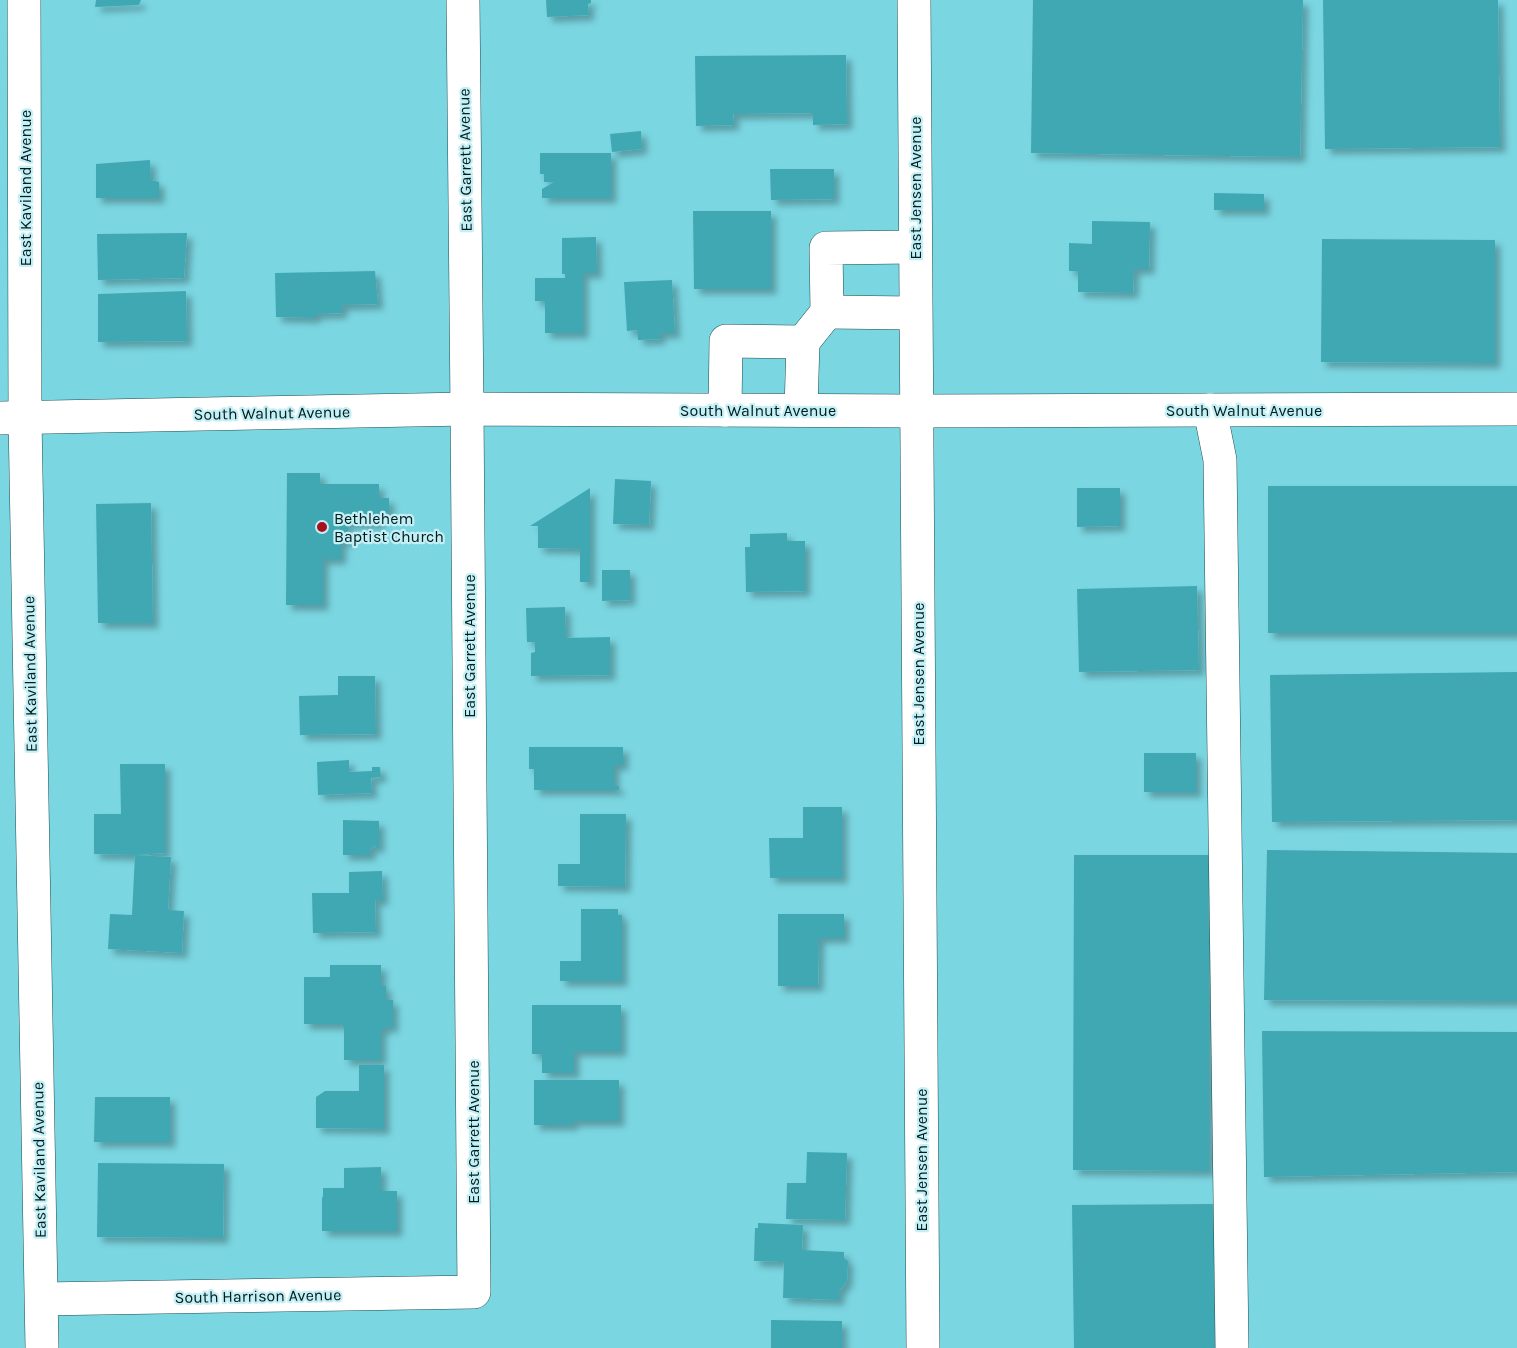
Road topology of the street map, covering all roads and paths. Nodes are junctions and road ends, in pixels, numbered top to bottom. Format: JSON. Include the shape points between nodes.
{"nodes":[{"id":1,"x":24,"y":0,"type":"edge"},
{"id":2,"x":463,"y":0,"type":"edge"},
{"id":3,"x":914,"y":0,"type":"edge"},
{"id":4,"x":915,"y":247,"type":"junction"},
{"id":5,"x":827,"y":312,"type":"junction"},
{"id":6,"x":915,"y":313,"type":"junction"},
{"id":7,"x":803,"y":342,"type":"junction"},
{"id":8,"x":467,"y":409,"type":"junction"},
{"id":9,"x":1517,"y":409,"type":"edge"},
{"id":10,"x":725,"y":410,"type":"junction"},
{"id":11,"x":801,"y":410,"type":"junction"},
{"id":12,"x":1210,"y":410,"type":"junction"},
{"id":13,"x":915,"y":411,"type":"junction"},
{"id":14,"x":13,"y":418,"type":"edge"},
{"id":15,"x":474,"y":1292,"type":"joint"},
{"id":16,"x":42,"y":1299,"type":"junction"},
{"id":17,"x":42,"y":1348,"type":"edge"},
{"id":18,"x":923,"y":1348,"type":"edge"},
{"id":19,"x":1232,"y":1348,"type":"edge"}],
"edges":[{"from":1,"to":14,"type":"street","name":"East Kaviland Avenue"},
{"from":2,"to":8,"type":"street","name":"East Garrett Avenue"},
{"from":3,"to":4,"type":"street","name":"East Jensen Avenue"},
{"from":4,"to":5,"type":"street","via":[[826,248]]},
{"from":4,"to":6,"type":"street","name":"East Jensen Avenue"},
{"from":5,"to":6,"type":"street"},
{"from":5,"to":7,"type":"street"},
{"from":6,"to":13,"type":"street","name":"East Jensen Avenue"},
{"from":7,"to":10,"type":"street","via":[[726,341]]},
{"from":7,"to":11,"type":"street"},
{"from":8,"to":10,"type":"street","name":"South Walnut Avenue"},
{"from":8,"to":14,"type":"street","name":"South Walnut Avenue"},
{"from":8,"to":15,"type":"street","name":"East Garrett Avenue"},
{"from":9,"to":12,"type":"street","name":"South Walnut Avenue"},
{"from":10,"to":11,"type":"street","name":"South Walnut Avenue"},
{"from":11,"to":13,"type":"street","name":"South Walnut Avenue"},
{"from":12,"to":13,"type":"street","name":"South Walnut Avenue"},
{"from":12,"to":19,"type":"street","via":[[1220,460]]},
{"from":13,"to":18,"type":"street","name":"East Jensen Avenue"},
{"from":14,"to":16,"type":"street","name":"East Kaviland Avenue"},
{"from":15,"to":16,"type":"street","name":"South Harrison Avenue"},
{"from":16,"to":17,"type":"street","name":"East Kaviland Avenue"}]}
